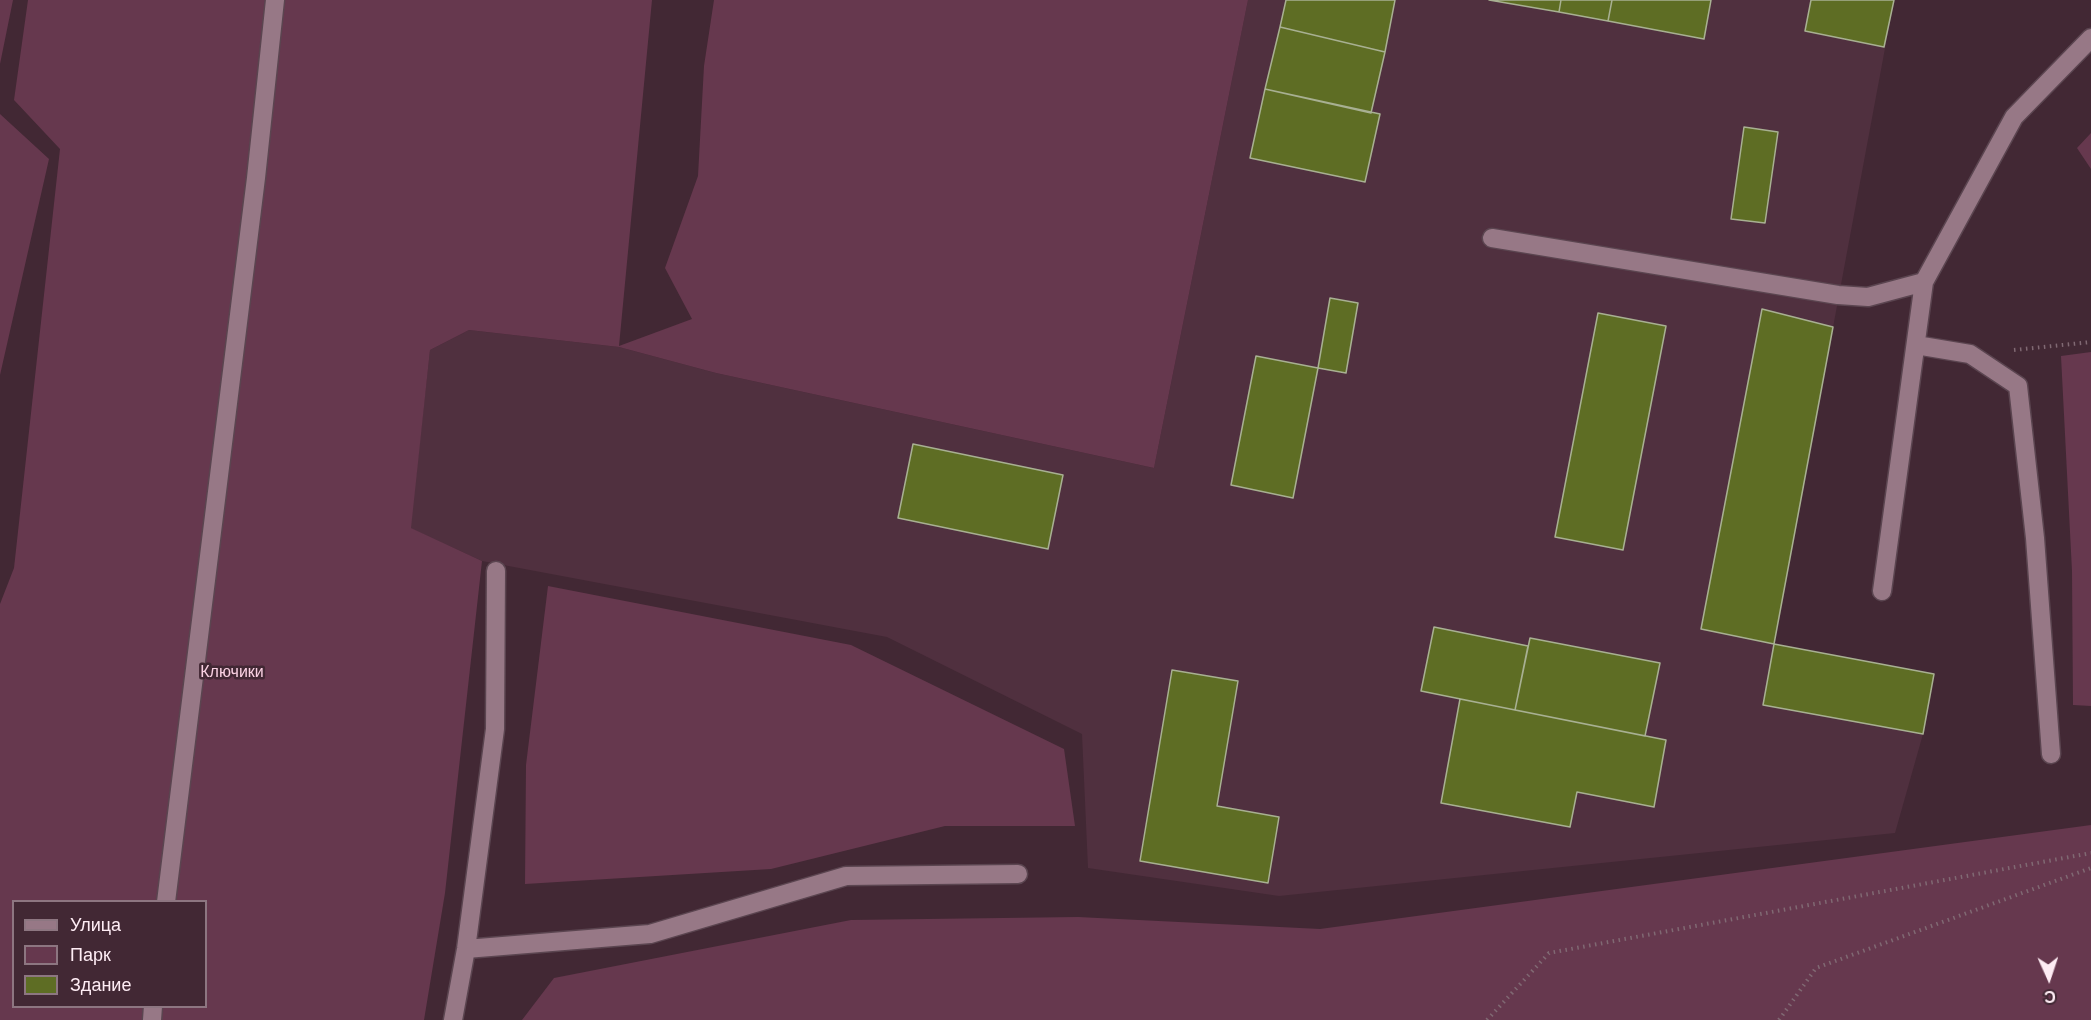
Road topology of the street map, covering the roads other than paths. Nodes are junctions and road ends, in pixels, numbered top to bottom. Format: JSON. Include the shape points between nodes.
{"nodes":[{"id":1,"x":275,"y":0,"type":"edge"},
{"id":2,"x":2091,"y":38,"type":"edge"},
{"id":3,"x":1492,"y":238,"type":"dead end"},
{"id":4,"x":1924,"y":282,"type":"junction"},
{"id":5,"x":1916,"y":345,"type":"junction"},
{"id":6,"x":496,"y":571,"type":"dead end"},
{"id":7,"x":1882,"y":591,"type":"dead end"},
{"id":8,"x":2051,"y":754,"type":"dead end"},
{"id":9,"x":1018,"y":874,"type":"dead end"},
{"id":10,"x":166,"y":900,"type":"edge"},
{"id":11,"x":466,"y":949,"type":"junction"},
{"id":12,"x":453,"y":1020,"type":"edge"}],
"edges":[{"from":1,"to":10,"type":"lane"},
{"from":2,"to":4,"type":"lane","via":[[2014,117]]},
{"from":3,"to":4,"type":"lane","via":[[1838,295],[1868,297]]},
{"from":4,"to":5,"type":"lane"},
{"from":5,"to":7,"type":"lane"},
{"from":5,"to":8,"type":"lane","via":[[1970,354],[2018,386],[2036,538]]},
{"from":6,"to":11,"type":"lane","via":[[495,729]]},
{"from":9,"to":11,"type":"lane","via":[[846,876],[650,934]]},
{"from":11,"to":12,"type":"lane"}]}
